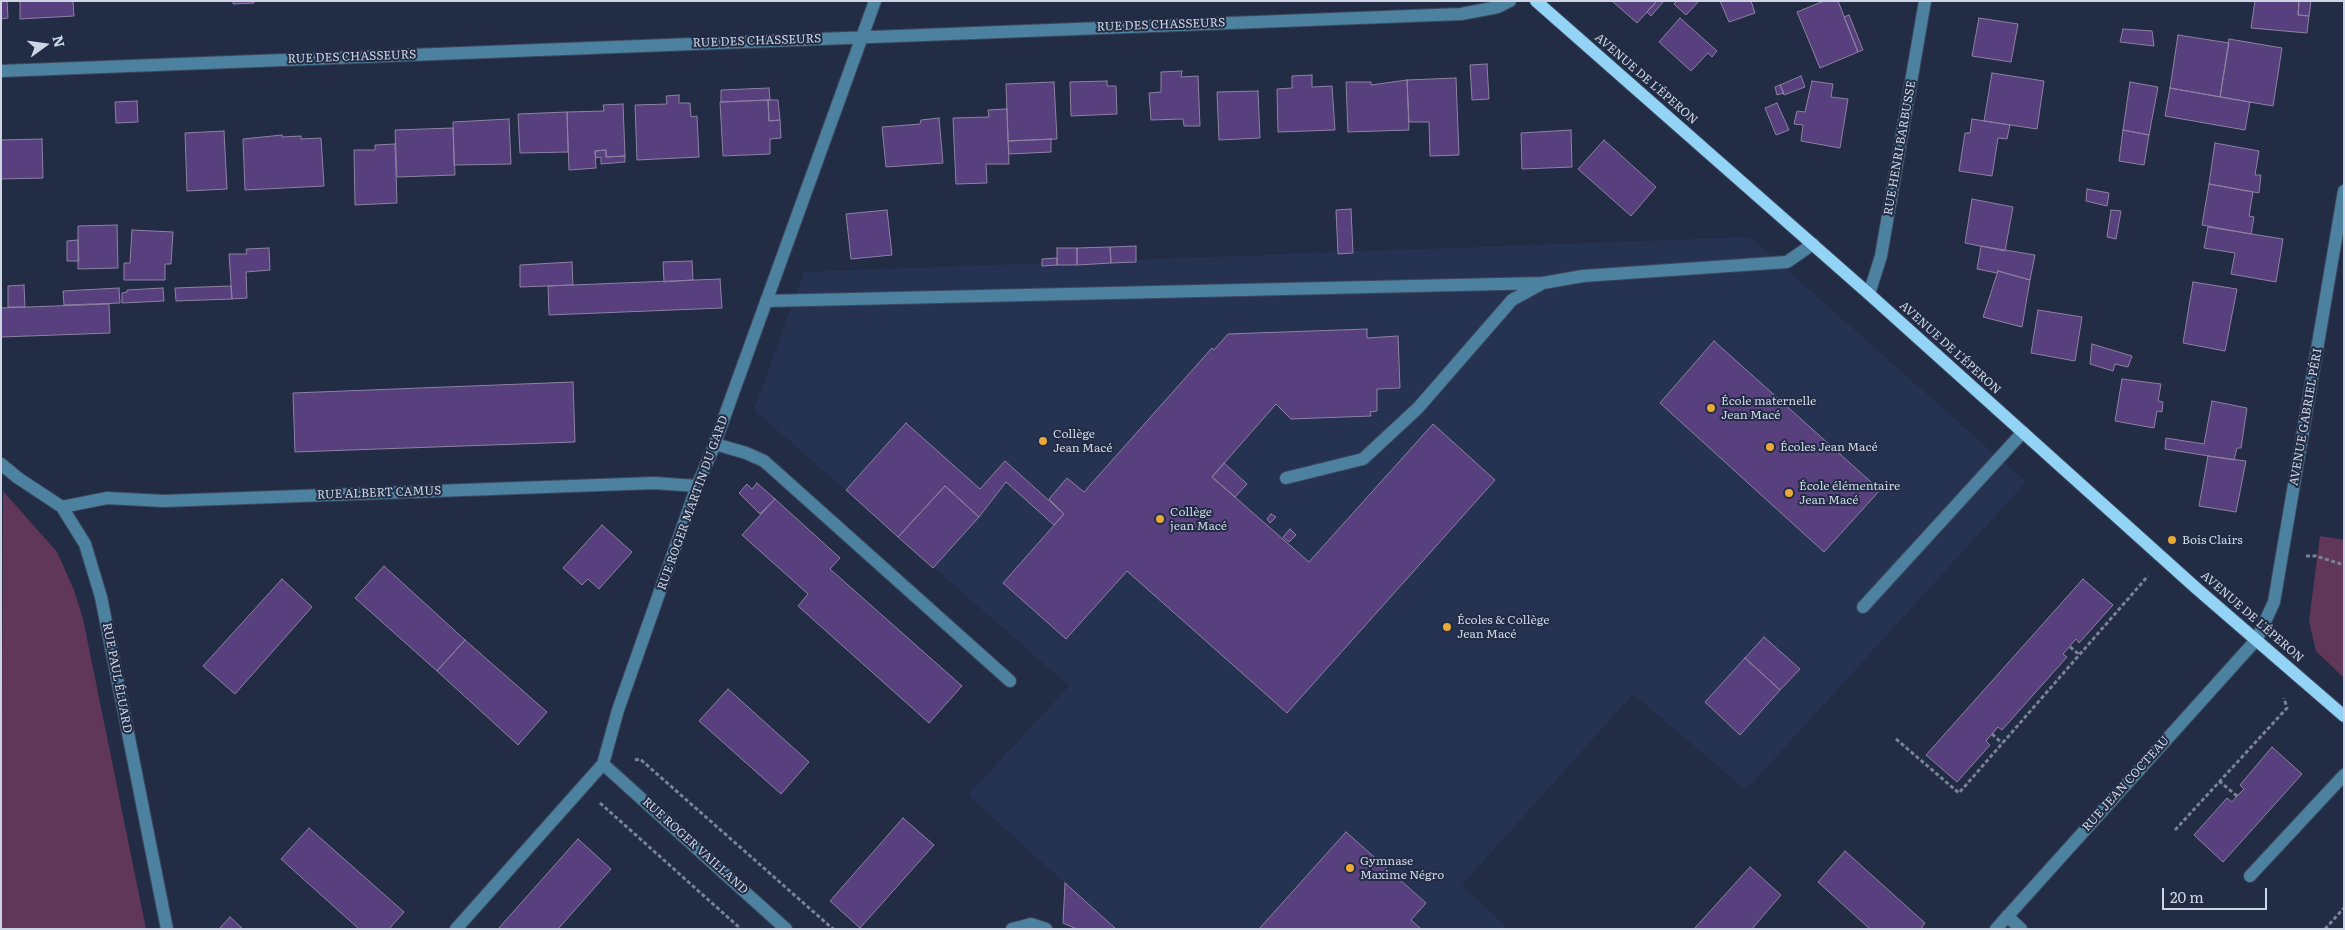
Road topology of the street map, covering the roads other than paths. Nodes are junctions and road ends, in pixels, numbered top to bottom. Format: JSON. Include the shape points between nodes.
{"nodes":[{"id":1,"x":875,"y":1,"type":"edge"},
{"id":2,"x":1510,"y":1,"type":"edge"},
{"id":3,"x":1536,"y":1,"type":"edge"},
{"id":4,"x":1925,"y":1,"type":"edge"},
{"id":5,"x":863,"y":37,"type":"junction"},
{"id":6,"x":1,"y":71,"type":"edge"},
{"id":7,"x":2344,"y":192,"type":"edge"},
{"id":8,"x":1813,"y":244,"type":"junction"},
{"id":9,"x":1543,"y":283,"type":"junction"},
{"id":10,"x":1869,"y":294,"type":"junction"},
{"id":11,"x":766,"y":301,"type":"junction"},
{"id":12,"x":2023,"y":432,"type":"junction"},
{"id":13,"x":715,"y":444,"type":"junction"},
{"id":14,"x":1,"y":464,"type":"edge"},
{"id":15,"x":1286,"y":478,"type":"dead end"},
{"id":16,"x":697,"y":486,"type":"junction"},
{"id":17,"x":62,"y":507,"type":"junction"},
{"id":18,"x":1862,"y":607,"type":"dead end"},
{"id":19,"x":2256,"y":639,"type":"junction"},
{"id":20,"x":1010,"y":681,"type":"dead end"},
{"id":21,"x":2344,"y":716,"type":"edge"},
{"id":22,"x":603,"y":764,"type":"junction"},
{"id":23,"x":2344,"y":775,"type":"edge"},
{"id":24,"x":2250,"y":876,"type":"dead end"},
{"id":25,"x":2007,"y":916,"type":"junction"},
{"id":26,"x":167,"y":929,"type":"edge"},
{"id":27,"x":456,"y":929,"type":"edge"},
{"id":28,"x":786,"y":929,"type":"edge"},
{"id":29,"x":1012,"y":929,"type":"edge"},
{"id":30,"x":1046,"y":929,"type":"edge"},
{"id":31,"x":1996,"y":929,"type":"edge"},
{"id":32,"x":2021,"y":929,"type":"edge"}],
"edges":[{"from":1,"to":5,"type":"street","name":"RUE ROGER MARTIN DU GARD"},
{"from":2,"to":5,"type":"street","name":"RUE DES CHASSEURS","via":[[1498,7],[1460,14]]},
{"from":3,"to":8,"type":"main road","name":"AVENUE DE L'ÉPERON"},
{"from":4,"to":10,"type":"street","name":"RUE HENRI BARBUSSE","via":[[1880,256]]},
{"from":5,"to":6,"type":"street","name":"RUE DES CHASSEURS"},
{"from":5,"to":11,"type":"street","name":"RUE ROGER MARTIN DU GARD"},
{"from":7,"to":19,"type":"street","name":"AVENUE GABRIEL PÉRI","via":[[2274,602]]},
{"from":8,"to":9,"type":"street","via":[[1787,262],[1583,276]]},
{"from":8,"to":10,"type":"main road","name":"AVENUE DE L'ÉPERON"},
{"from":9,"to":11,"type":"street"},
{"from":9,"to":15,"type":"street","via":[[1512,300],[1418,408],[1364,459]]},
{"from":10,"to":12,"type":"main road","name":"AVENUE DE L'ÉPERON"},
{"from":11,"to":13,"type":"street","name":"RUE ROGER MARTIN DU GARD"},
{"from":12,"to":18,"type":"street"},
{"from":12,"to":19,"type":"main road","name":"AVENUE DE L'ÉPERON"},
{"from":13,"to":16,"type":"street","name":"RUE ROGER MARTIN DU GARD"},
{"from":13,"to":20,"type":"street","via":[[764,461]]},
{"from":14,"to":17,"type":"street","name":"RUE PAUL ÉLUARD"},
{"from":16,"to":17,"type":"street","name":"RUE ALBERT CAMUS","via":[[654,483],[164,501],[107,498]]},
{"from":16,"to":22,"type":"street","name":"RUE ROGER MARTIN DU GARD","via":[[618,710]]},
{"from":17,"to":26,"type":"street","name":"RUE PAUL ÉLUARD","via":[[85,544],[101,597]]},
{"from":19,"to":21,"type":"main road","name":"AVENUE DE L'ÉPERON"},
{"from":19,"to":25,"type":"street","name":"RUE JEAN COCTEAU"},
{"from":22,"to":27,"type":"street","name":"RUE ROGER MARTIN DU GARD"},
{"from":22,"to":28,"type":"street","name":"RUE ROGER VAILLAND"},
{"from":23,"to":24,"type":"street"},
{"from":25,"to":31,"type":"street","name":"RUE JEAN COCTEAU"},
{"from":25,"to":32,"type":"street"},
{"from":29,"to":30,"type":"street","via":[[1031,924]]}]}
